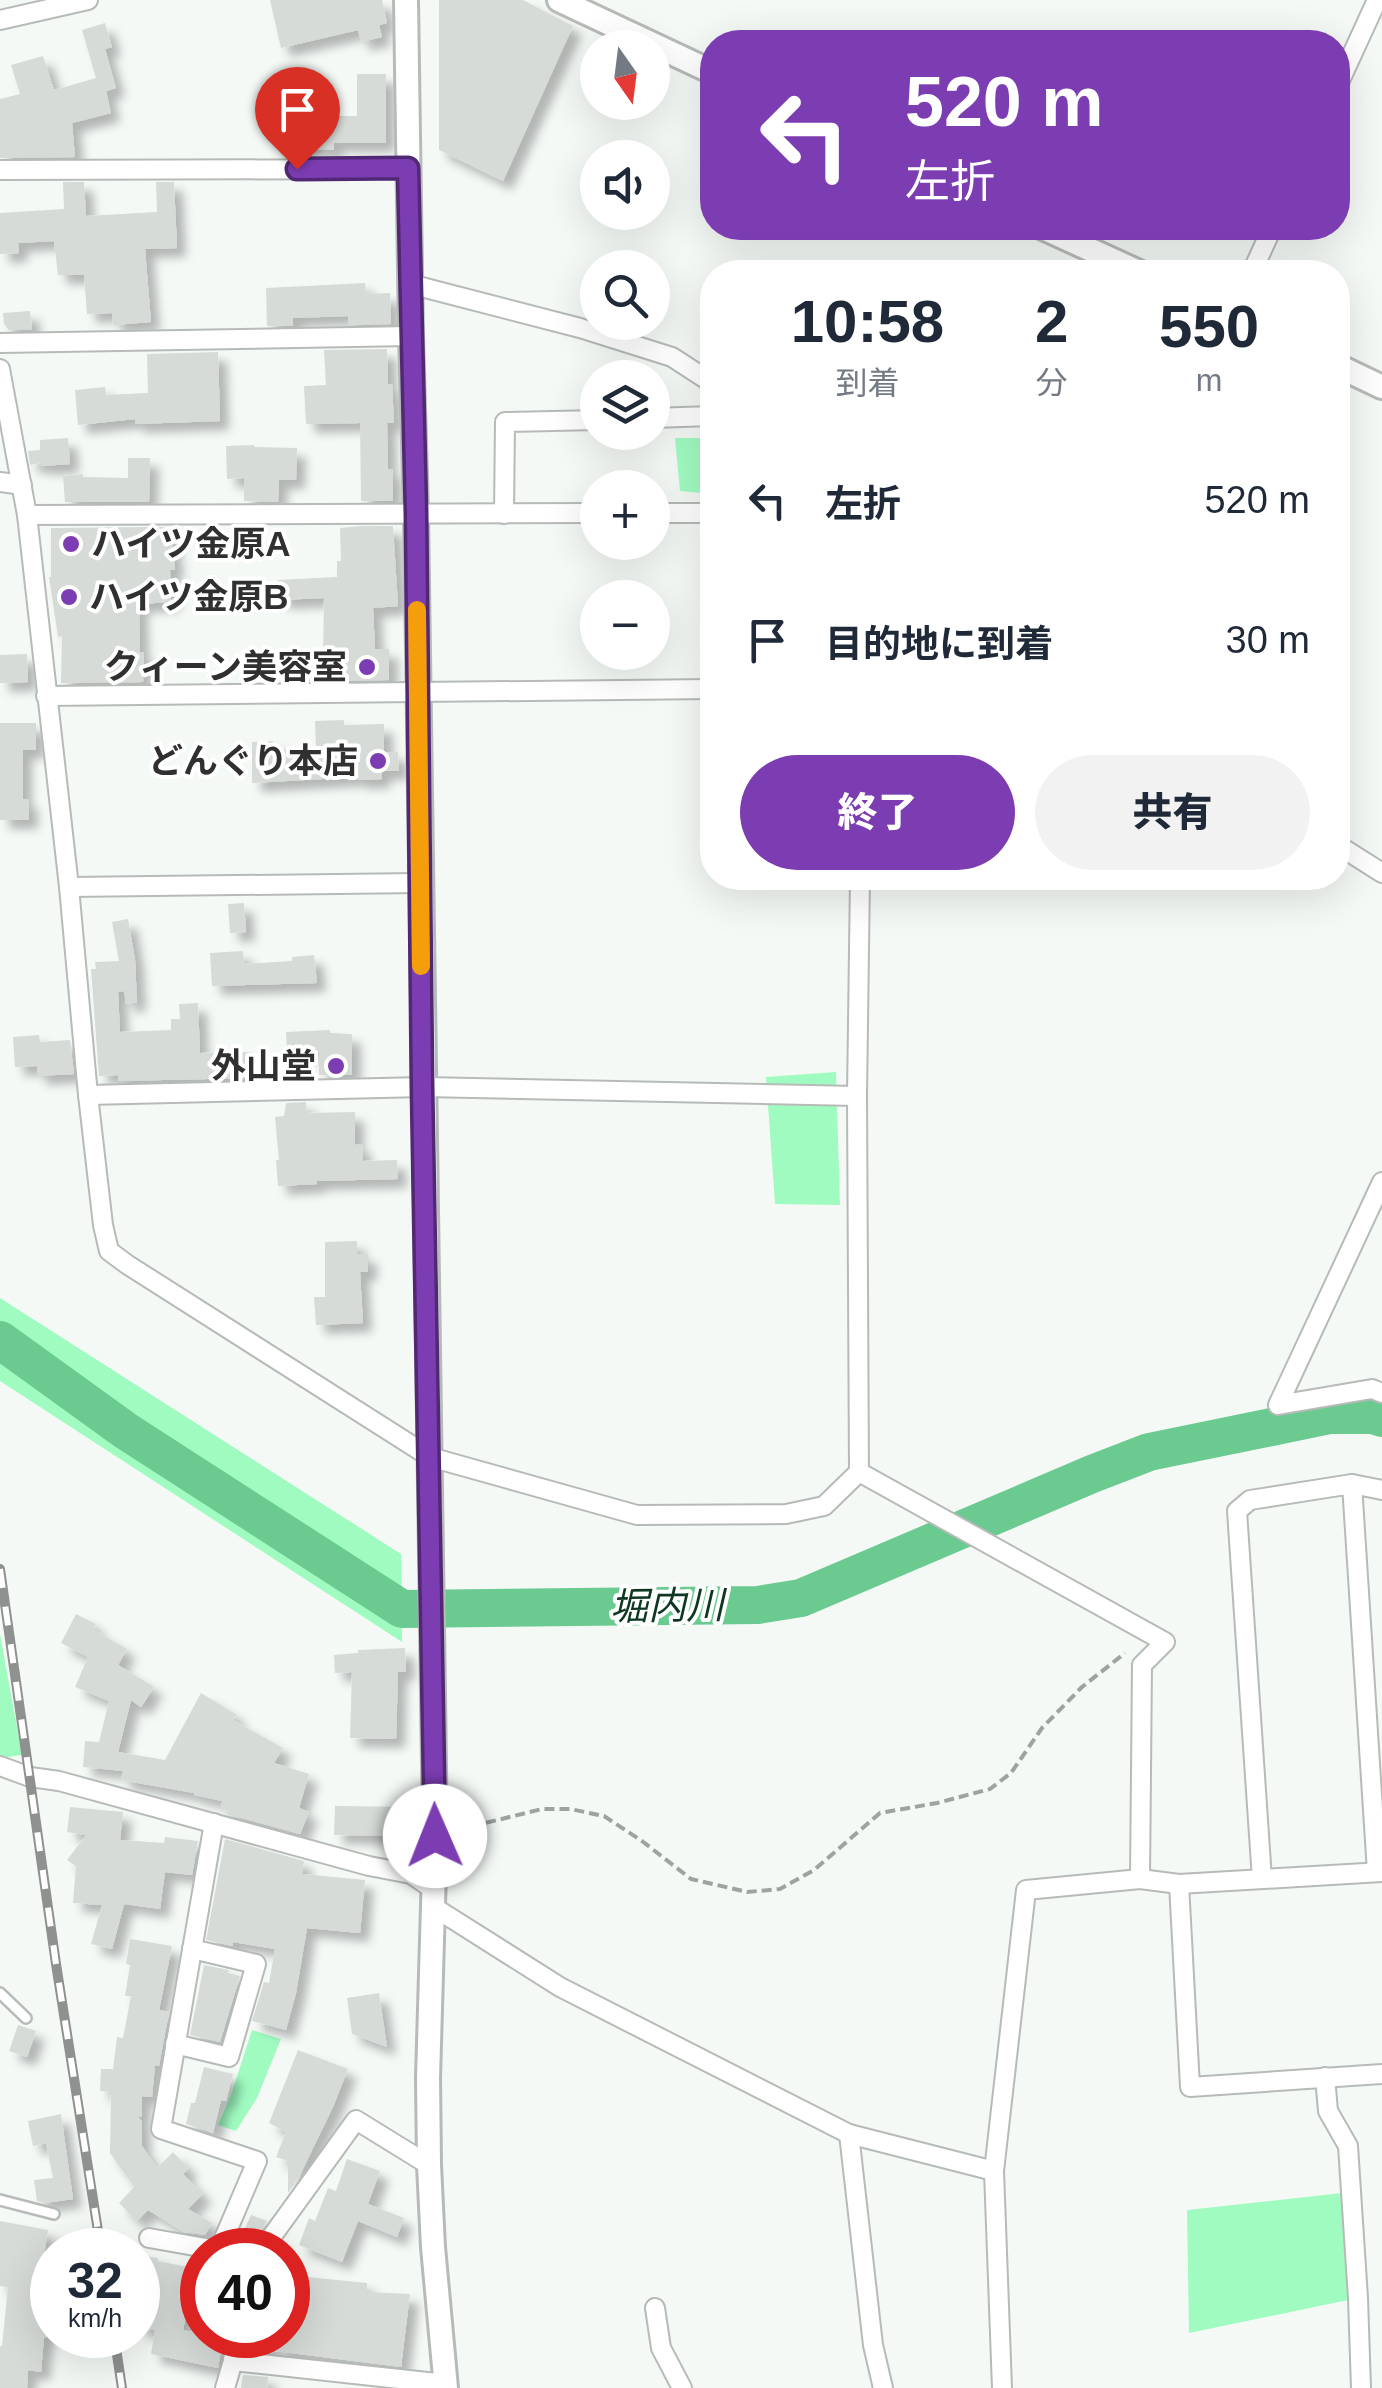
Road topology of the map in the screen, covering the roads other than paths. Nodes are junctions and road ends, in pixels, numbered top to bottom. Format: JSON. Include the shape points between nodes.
{"nodes":[{"id":1,"x":88,"y":0,"type":"edge"},
{"id":2,"x":406,"y":0,"type":"edge"},
{"id":3,"x":559,"y":0,"type":"edge"},
{"id":4,"x":1376,"y":0,"type":"edge"},
{"id":5,"x":0,"y":20,"type":"edge"},
{"id":6,"x":1350,"y":58,"type":"edge"},
{"id":7,"x":700,"y":66,"type":"edge"},
{"id":8,"x":408,"y":168,"type":"junction"},
{"id":9,"x":0,"y":170,"type":"edge"},
{"id":10,"x":1069,"y":240,"type":"edge"},
{"id":11,"x":1113,"y":260,"type":"edge"},
{"id":12,"x":410,"y":284,"type":"junction"},
{"id":13,"x":411,"y":336,"type":"junction"},
{"id":14,"x":0,"y":343,"type":"edge"},
{"id":15,"x":0,"y":369,"type":"edge"},
{"id":16,"x":1350,"y":372,"type":"edge"},
{"id":17,"x":700,"y":375,"type":"edge"},
{"id":18,"x":1382,"y":387,"type":"edge"},
{"id":19,"x":700,"y":416,"type":"edge"},
{"id":20,"x":670,"y":417,"type":"edge"},
{"id":21,"x":580,"y":420,"type":"edge"},
{"id":22,"x":0,"y":482,"type":"edge"},
{"id":23,"x":22,"y":485,"type":"junction"},
{"id":24,"x":416,"y":513,"type":"junction"},
{"id":25,"x":580,"y":513,"type":"edge"},
{"id":26,"x":670,"y":513,"type":"edge"},
{"id":27,"x":700,"y":513,"type":"edge"},
{"id":28,"x":504,"y":514,"type":"junction"},
{"id":29,"x":27,"y":515,"type":"junction"},
{"id":30,"x":700,"y":689,"type":"edge"},
{"id":31,"x":418,"y":690,"type":"junction"},
{"id":32,"x":46,"y":696,"type":"junction"},
{"id":33,"x":1350,"y":853,"type":"edge"},
{"id":34,"x":1382,"y":873,"type":"edge"},
{"id":35,"x":420,"y":883,"type":"junction"},
{"id":36,"x":69,"y":887,"type":"junction"},
{"id":37,"x":860,"y":890,"type":"edge"},
{"id":38,"x":422,"y":1087,"type":"junction"},
{"id":39,"x":88,"y":1095,"type":"junction"},
{"id":40,"x":857,"y":1096,"type":"junction"},
{"id":41,"x":1382,"y":1182,"type":"edge"},
{"id":42,"x":1382,"y":1394,"type":"edge"},
{"id":43,"x":430,"y":1457,"type":"junction"},
{"id":44,"x":859,"y":1472,"type":"junction"},
{"id":45,"x":1352,"y":1484,"type":"junction"},
{"id":46,"x":1382,"y":1490,"type":"edge"},
{"id":47,"x":0,"y":1766,"type":"edge"},
{"id":48,"x":214,"y":1823,"type":"junction"},
{"id":49,"x":1380,"y":1872,"type":"edge"},
{"id":50,"x":1262,"y":1879,"type":"junction"},
{"id":51,"x":1140,"y":1880,"type":"junction"},
{"id":52,"x":1179,"y":1884,"type":"junction"},
{"id":53,"x":432,"y":1897,"type":"junction"},
{"id":54,"x":192,"y":1949,"type":"junction"},
{"id":55,"x":0,"y":1992,"type":"edge"},
{"id":56,"x":26,"y":2018,"type":"dead end"},
{"id":57,"x":176,"y":2044,"type":"junction"},
{"id":58,"x":1382,"y":2074,"type":"edge"},
{"id":59,"x":1325,"y":2077,"type":"junction"},
{"id":60,"x":849,"y":2134,"type":"junction"},
{"id":61,"x":429,"y":2166,"type":"junction"},
{"id":62,"x":994,"y":2171,"type":"junction"},
{"id":63,"x":0,"y":2200,"type":"edge"},
{"id":64,"x":54,"y":2214,"type":"dead end"},
{"id":65,"x":227,"y":2228,"type":"edge"},
{"id":66,"x":278,"y":2228,"type":"edge"},
{"id":67,"x":655,"y":2308,"type":"dead end"},
{"id":68,"x":232,"y":2358,"type":"edge"},
{"id":69,"x":232,"y":2361,"type":"junction"},
{"id":70,"x":446,"y":2386,"type":"edge"},
{"id":71,"x":226,"y":2388,"type":"edge"},
{"id":72,"x":682,"y":2388,"type":"edge"},
{"id":73,"x":883,"y":2388,"type":"edge"},
{"id":74,"x":1002,"y":2388,"type":"edge"},
{"id":75,"x":1362,"y":2388,"type":"edge"}],
"edges":[{"from":1,"to":5,"type":"street"},
{"from":2,"to":8,"type":"street"},
{"from":3,"to":7,"type":"street"},
{"from":4,"to":6,"type":"street"},
{"from":8,"to":9,"type":"street"},
{"from":8,"to":12,"type":"street"},
{"from":10,"to":11,"type":"street"},
{"from":12,"to":13,"type":"street"},
{"from":12,"to":17,"type":"street","via":[[672,356]]},
{"from":13,"to":14,"type":"street"},
{"from":13,"to":24,"type":"street"},
{"from":15,"to":23,"type":"street"},
{"from":16,"to":18,"type":"street"},
{"from":19,"to":20,"type":"street"},
{"from":21,"to":28,"type":"street","via":[[505,422]]},
{"from":22,"to":23,"type":"street"},
{"from":23,"to":29,"type":"street"},
{"from":24,"to":28,"type":"street"},
{"from":24,"to":29,"type":"street"},
{"from":24,"to":31,"type":"street"},
{"from":25,"to":28,"type":"street"},
{"from":26,"to":27,"type":"street"},
{"from":29,"to":32,"type":"street"},
{"from":30,"to":31,"type":"street"},
{"from":31,"to":32,"type":"street"},
{"from":31,"to":35,"type":"street"},
{"from":32,"to":36,"type":"street"},
{"from":33,"to":34,"type":"street"},
{"from":35,"to":36,"type":"street"},
{"from":35,"to":38,"type":"street"},
{"from":36,"to":39,"type":"street"},
{"from":37,"to":40,"type":"street"},
{"from":38,"to":39,"type":"street"},
{"from":38,"to":40,"type":"street"},
{"from":38,"to":43,"type":"street"},
{"from":39,"to":43,"type":"street","via":[[109,1251]]},
{"from":40,"to":44,"type":"street"},
{"from":41,"to":42,"type":"street","via":[[1278,1405],[1372,1390]]},
{"from":43,"to":44,"type":"street","via":[[637,1515],[786,1514],[824,1506]]},
{"from":43,"to":53,"type":"street"},
{"from":44,"to":51,"type":"street","via":[[1165,1642],[1142,1665]]},
{"from":45,"to":46,"type":"street"},
{"from":45,"to":49,"type":"street"},
{"from":45,"to":50,"type":"street","via":[[1250,1500],[1237,1510]]},
{"from":47,"to":48,"type":"street"},
{"from":48,"to":53,"type":"street","via":[[410,1874]]},
{"from":48,"to":54,"type":"street"},
{"from":49,"to":50,"type":"street"},
{"from":50,"to":52,"type":"street"},
{"from":51,"to":52,"type":"street"},
{"from":51,"to":62,"type":"street","via":[[1026,1890]]},
{"from":52,"to":59,"type":"street","via":[[1190,2087]]},
{"from":53,"to":60,"type":"street","via":[[560,1986]]},
{"from":53,"to":61,"type":"street"},
{"from":54,"to":57,"type":"street"},
{"from":54,"to":57,"type":"street","via":[[256,1964],[229,2057]]},
{"from":55,"to":56,"type":"lane"},
{"from":57,"to":65,"type":"street","via":[[161,2129],[256,2161]]},
{"from":58,"to":59,"type":"street"},
{"from":59,"to":75,"type":"street","via":[[1328,2111],[1348,2146]]},
{"from":60,"to":62,"type":"street"},
{"from":60,"to":73,"type":"street"},
{"from":61,"to":66,"type":"street","via":[[356,2120]]},
{"from":61,"to":70,"type":"street"},
{"from":62,"to":74,"type":"street"},
{"from":63,"to":64,"type":"lane"},
{"from":67,"to":72,"type":"street","via":[[661,2348]]},
{"from":68,"to":69,"type":"street"},
{"from":69,"to":70,"type":"street"},
{"from":69,"to":71,"type":"street"}]}
